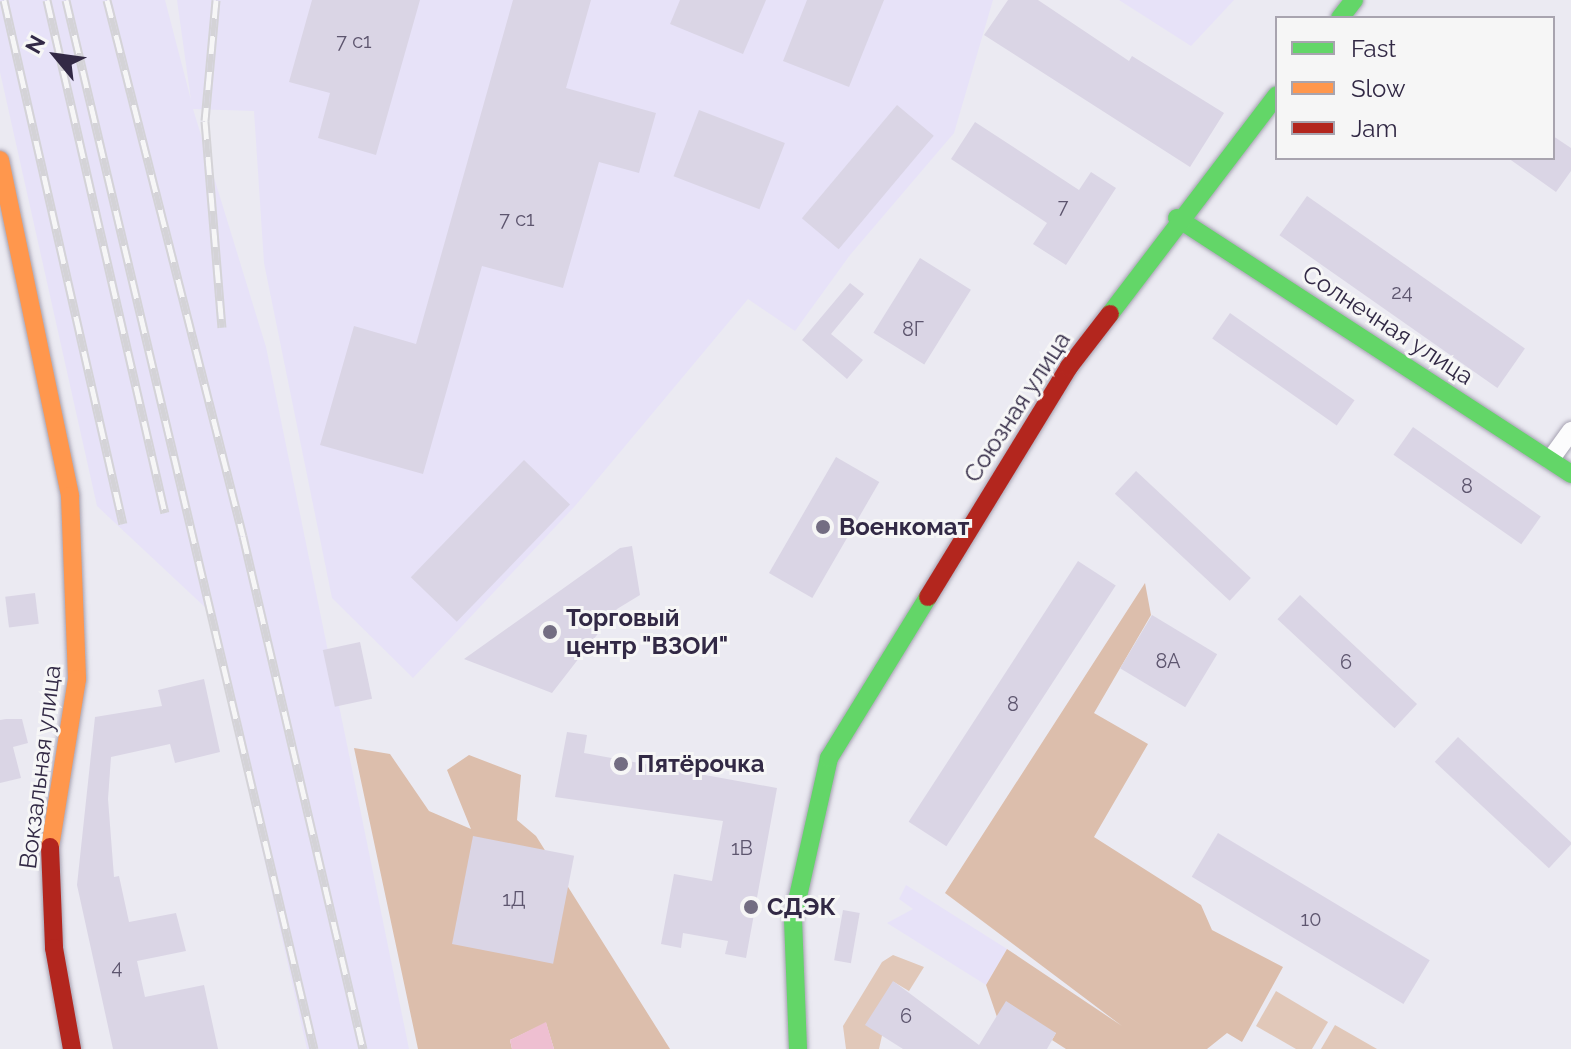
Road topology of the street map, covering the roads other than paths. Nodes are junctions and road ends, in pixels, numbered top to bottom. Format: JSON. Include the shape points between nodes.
{"nodes":[{"id":1,"x":1354,"y":0,"type":"edge"},
{"id":2,"x":1342,"y":16,"type":"edge"},
{"id":3,"x":1275,"y":97,"type":"edge"},
{"id":4,"x":0,"y":160,"type":"edge"},
{"id":5,"x":1177,"y":218,"type":"junction"},
{"id":6,"x":1571,"y":431,"type":"edge"},
{"id":7,"x":1550,"y":460,"type":"junction"},
{"id":8,"x":1571,"y":474,"type":"edge"},
{"id":9,"x":72,"y":1049,"type":"edge"},
{"id":10,"x":798,"y":1049,"type":"edge"}],
"edges":[{"from":1,"to":2,"type":"street"},
{"from":3,"to":5,"type":"street","name":"Союзная улица"},
{"from":4,"to":9,"type":"street","name":"Вокзальная улица","via":[[70,496],[77,679],[49,856],[54,948]]},
{"from":5,"to":7,"type":"street","name":"Солнечная улица"},
{"from":5,"to":10,"type":"street","name":"Союзная улица","via":[[1069,367],[829,758],[793,919]]},
{"from":6,"to":7,"type":"street"},
{"from":7,"to":8,"type":"street","name":"Солнечная улица"}]}
